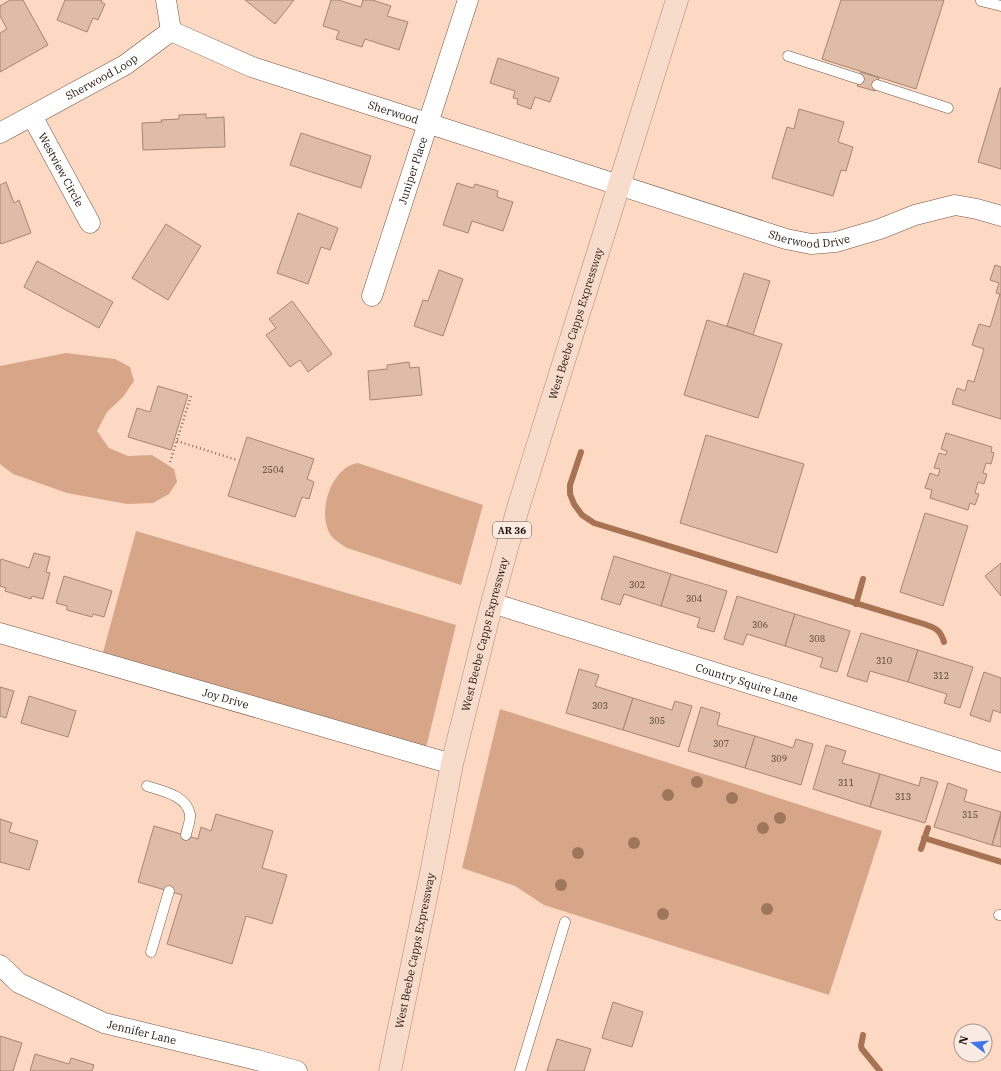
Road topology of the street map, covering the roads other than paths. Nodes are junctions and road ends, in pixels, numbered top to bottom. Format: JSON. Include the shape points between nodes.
{"nodes":[{"id":1,"x":166,"y":0,"type":"edge"},
{"id":2,"x":468,"y":0,"type":"edge"},
{"id":3,"x":677,"y":0,"type":"edge"},
{"id":4,"x":982,"y":1,"type":"edge"},
{"id":5,"x":1001,"y":6,"type":"edge"},
{"id":6,"x":171,"y":31,"type":"junction"},
{"id":7,"x":788,"y":56,"type":"dead end"},
{"id":8,"x":859,"y":79,"type":"dead end"},
{"id":9,"x":877,"y":85,"type":"dead end"},
{"id":10,"x":948,"y":108,"type":"dead end"},
{"id":11,"x":32,"y":116,"type":"junction"},
{"id":12,"x":428,"y":123,"type":"junction"},
{"id":13,"x":0,"y":133,"type":"edge"},
{"id":14,"x":619,"y":186,"type":"junction"},
{"id":15,"x":1001,"y":216,"type":"edge"},
{"id":16,"x":90,"y":223,"type":"dead end"},
{"id":17,"x":372,"y":296,"type":"dead end"},
{"id":18,"x":492,"y":603,"type":"junction"},
{"id":19,"x":0,"y":633,"type":"edge"},
{"id":20,"x":1001,"y":762,"type":"edge"},
{"id":21,"x":452,"y":764,"type":"junction"},
{"id":22,"x":147,"y":786,"type":"dead end"},
{"id":23,"x":186,"y":835,"type":"dead end"},
{"id":24,"x":169,"y":891,"type":"dead end"},
{"id":25,"x":565,"y":922,"type":"dead end"},
{"id":26,"x":151,"y":952,"type":"dead end"},
{"id":27,"x":0,"y":964,"type":"edge"},
{"id":28,"x":254,"y":1065,"type":"edge"},
{"id":29,"x":297,"y":1071,"type":"edge"},
{"id":30,"x":390,"y":1071,"type":"edge"},
{"id":31,"x":520,"y":1071,"type":"edge"}],
"edges":[{"from":1,"to":6,"type":"street"},
{"from":2,"to":12,"type":"street","name":"Juniper Place"},
{"from":3,"to":14,"type":"main road","name":"West Beebe Capps Expressway","number":"AR 36"},
{"from":4,"to":5,"type":"lane"},
{"from":6,"to":11,"type":"street","name":"Sherwood Loop","via":[[125,65]]},
{"from":6,"to":12,"type":"street","name":"Sherwood","via":[[252,68]]},
{"from":7,"to":8,"type":"lane"},
{"from":9,"to":10,"type":"lane"},
{"from":11,"to":13,"type":"street","name":"Sherwood Loop"},
{"from":11,"to":16,"type":"street","name":"Westview Circle"},
{"from":12,"to":14,"type":"street","name":"Sherwood"},
{"from":12,"to":17,"type":"street","name":"Juniper Place"},
{"from":14,"to":15,"type":"street","name":"Sherwood Drive","via":[[786,239],[811,244],[836,242],[915,215],[954,205]]},
{"from":14,"to":18,"type":"main road","name":"West Beebe Capps Expressway","number":"AR 36","via":[[518,508]]},
{"from":18,"to":20,"type":"street","name":"Country Squire Lane"},
{"from":18,"to":21,"type":"main road","name":"West Beebe Capps Expressway","number":"AR 36"},
{"from":19,"to":21,"type":"street","name":"Joy Drive"},
{"from":21,"to":30,"type":"main road","name":"West Beebe Capps Expressway","number":"AR 36"},
{"from":22,"to":23,"type":"lane","via":[[178,797],[187,805],[190,814]]},
{"from":24,"to":26,"type":"lane"},
{"from":25,"to":31,"type":"lane"},
{"from":27,"to":28,"type":"street","name":"Jennifer Lane","via":[[19,983],[104,1023]]},
{"from":28,"to":29,"type":"street","name":"Jennifer Lane"}]}
